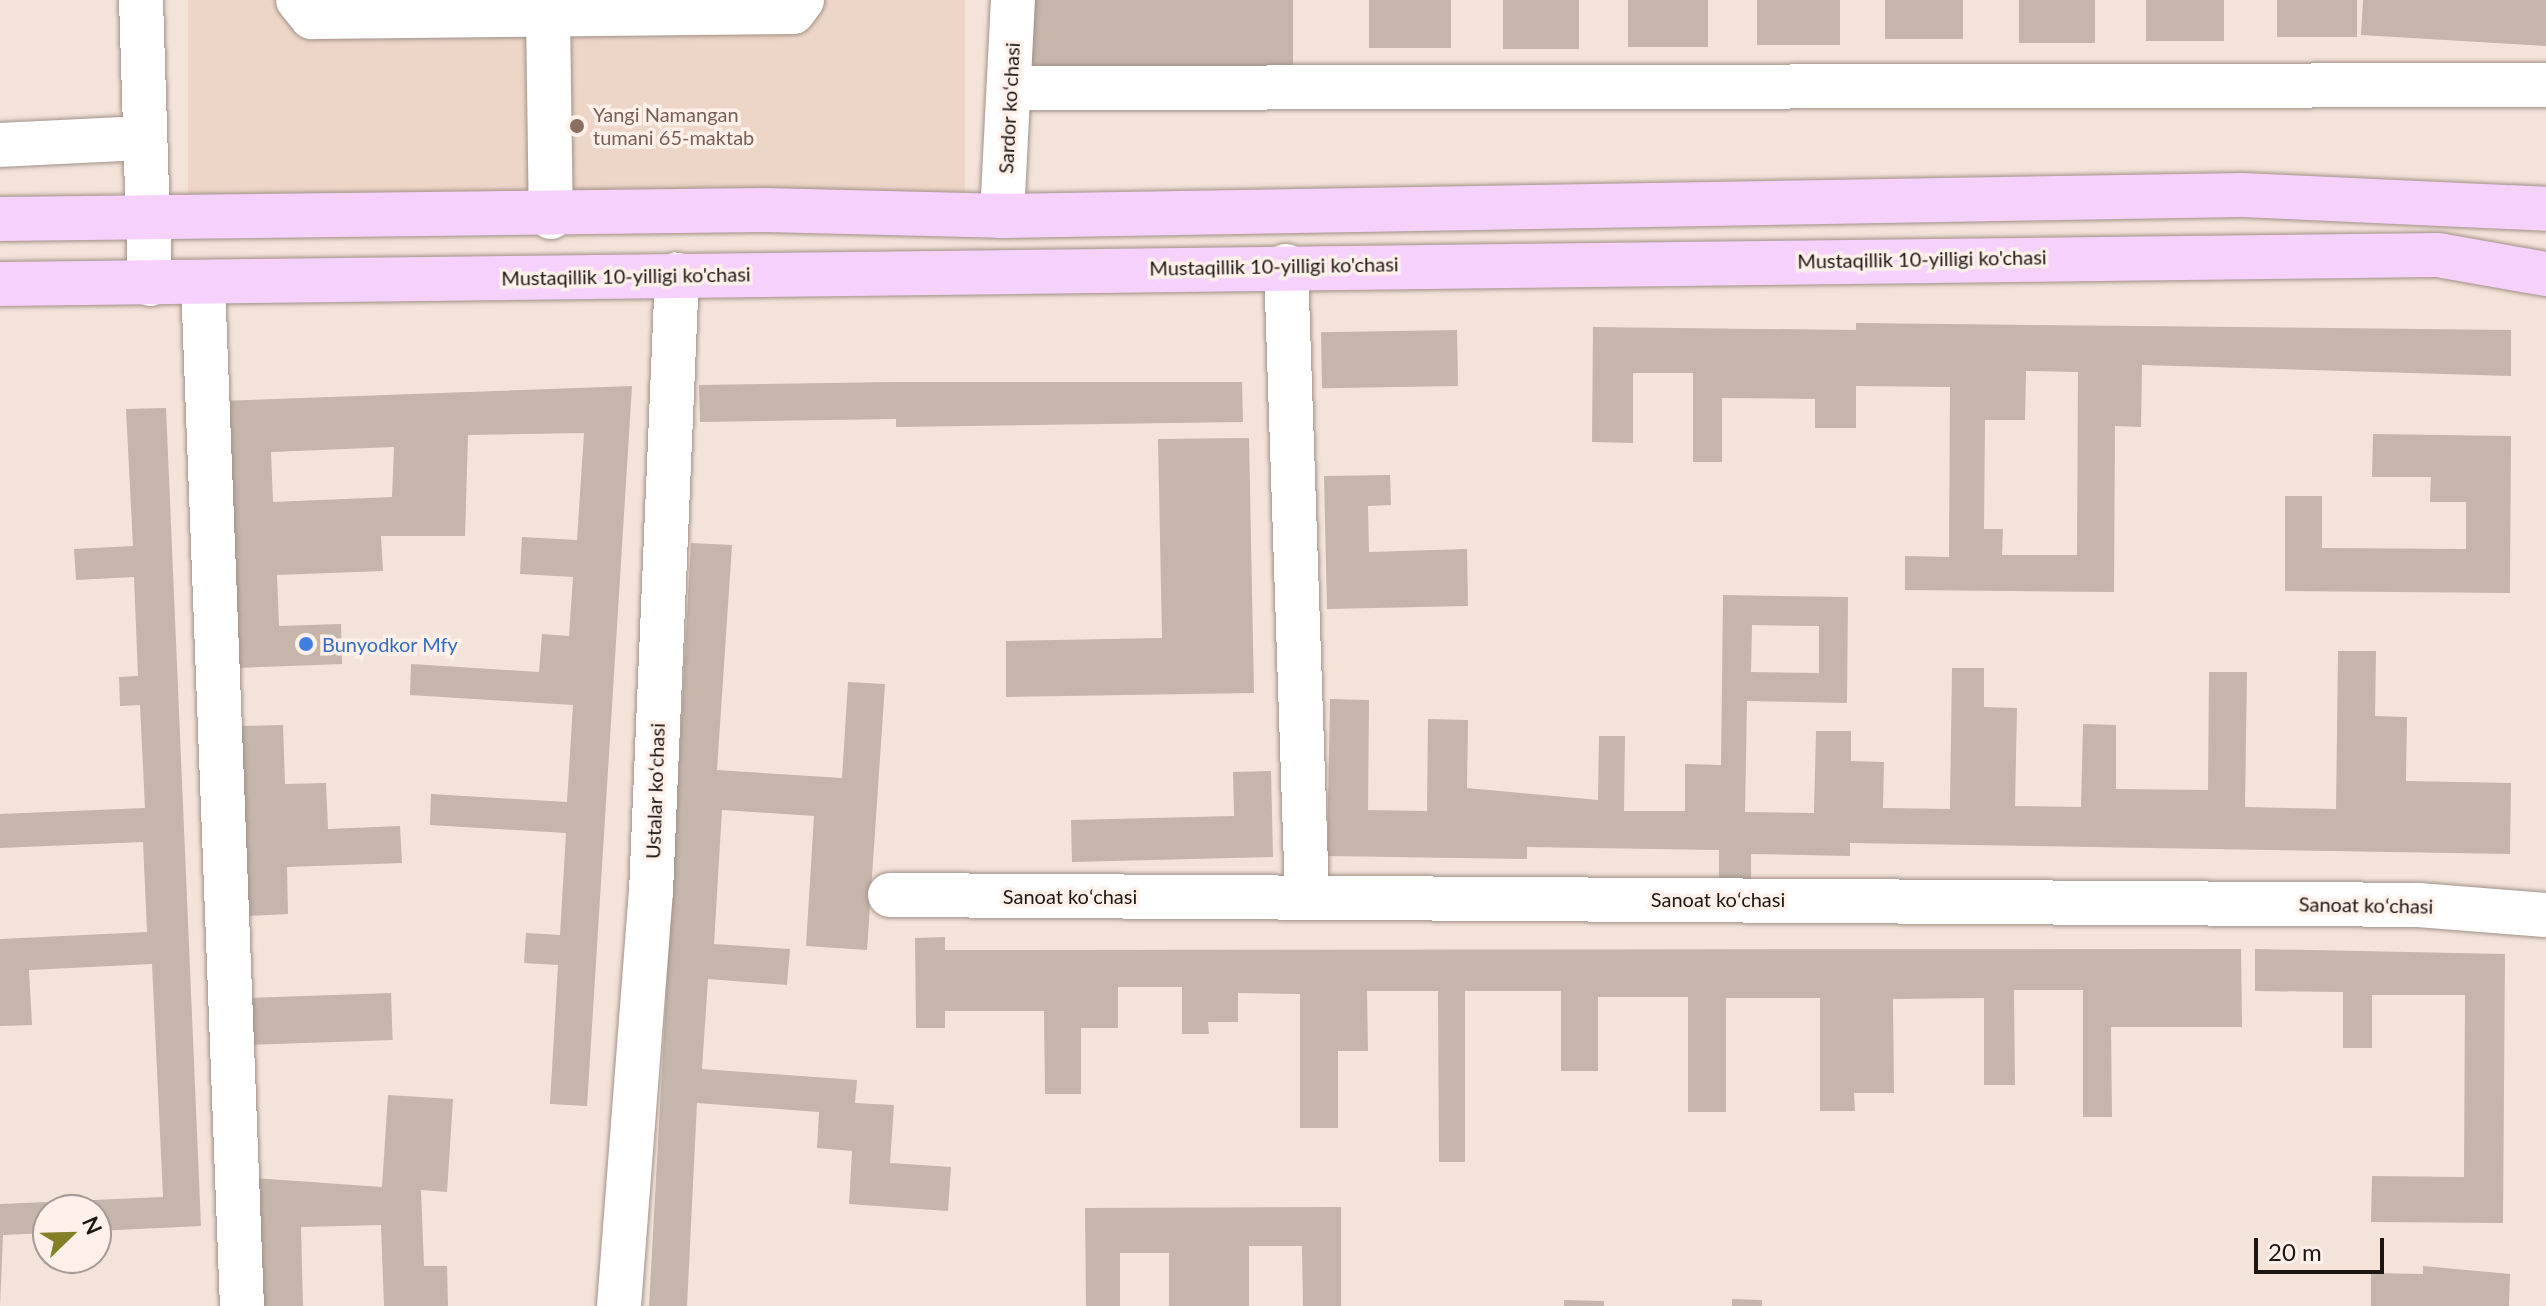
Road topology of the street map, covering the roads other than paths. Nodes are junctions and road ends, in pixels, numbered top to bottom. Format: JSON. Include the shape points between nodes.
{"nodes":[{"id":1,"x":141,"y":0,"type":"edge"},
{"id":2,"x":298,"y":0,"type":"edge"},
{"id":3,"x":802,"y":0,"type":"edge"},
{"id":4,"x":1013,"y":0,"type":"edge"},
{"id":5,"x":548,"y":14,"type":"junction"},
{"id":6,"x":2546,"y":85,"type":"edge"},
{"id":7,"x":1013,"y":88,"type":"junction"},
{"id":8,"x":142,"y":138,"type":"junction"},
{"id":9,"x":0,"y":145,"type":"edge"},
{"id":10,"x":2546,"y":209,"type":"edge"},
{"id":11,"x":1002,"y":216,"type":"junction"},
{"id":12,"x":151,"y":217,"type":"junction"},
{"id":13,"x":551,"y":217,"type":"junction"},
{"id":14,"x":0,"y":219,"type":"edge"},
{"id":15,"x":1286,"y":266,"type":"junction"},
{"id":16,"x":2546,"y":274,"type":"edge"},
{"id":17,"x":677,"y":275,"type":"junction"},
{"id":18,"x":203,"y":283,"type":"junction"},
{"id":19,"x":0,"y":284,"type":"edge"},
{"id":20,"x":150,"y":284,"type":"junction"},
{"id":21,"x":890,"y":895,"type":"dead end"},
{"id":22,"x":1307,"y":896,"type":"junction"},
{"id":23,"x":2546,"y":915,"type":"edge"},
{"id":24,"x":242,"y":1306,"type":"edge"},
{"id":25,"x":619,"y":1306,"type":"edge"}],
"edges":[{"from":1,"to":8,"type":"street"},
{"from":2,"to":5,"type":"street","via":[[312,17]]},
{"from":3,"to":5,"type":"street","via":[[793,12]]},
{"from":4,"to":7,"type":"street","name":"Sardor koʻchasi"},
{"from":5,"to":13,"type":"street"},
{"from":6,"to":7,"type":"street"},
{"from":7,"to":11,"type":"street","name":"Sardor koʻchasi"},
{"from":8,"to":9,"type":"street"},
{"from":8,"to":12,"type":"street"},
{"from":10,"to":11,"type":"main road","via":[[2211,195]]},
{"from":11,"to":13,"type":"main road","via":[[764,210]]},
{"from":12,"to":13,"type":"main road"},
{"from":12,"to":14,"type":"main road"},
{"from":12,"to":20,"type":"street"},
{"from":15,"to":16,"type":"main road","name":"Mustaqillik 10-yilligi ko'chasi","via":[[2438,255]]},
{"from":15,"to":17,"type":"main road","name":"Mustaqillik 10-yilligi ko'chasi"},
{"from":15,"to":22,"type":"street"},
{"from":17,"to":18,"type":"main road","name":"Mustaqillik 10-yilligi ko'chasi"},
{"from":17,"to":25,"type":"street","name":"Ustalar koʻchasi","via":[[651,892]]},
{"from":18,"to":20,"type":"main road","name":"Mustaqillik 10-yilligi ko'chasi"},
{"from":18,"to":24,"type":"street"},
{"from":19,"to":20,"type":"main road","name":"Mustaqillik 10-yilligi ko'chasi"},
{"from":21,"to":22,"type":"street","name":"Sanoat koʻchasi"},
{"from":22,"to":23,"type":"street","name":"Sanoat koʻchasi","via":[[2418,905]]}]}
